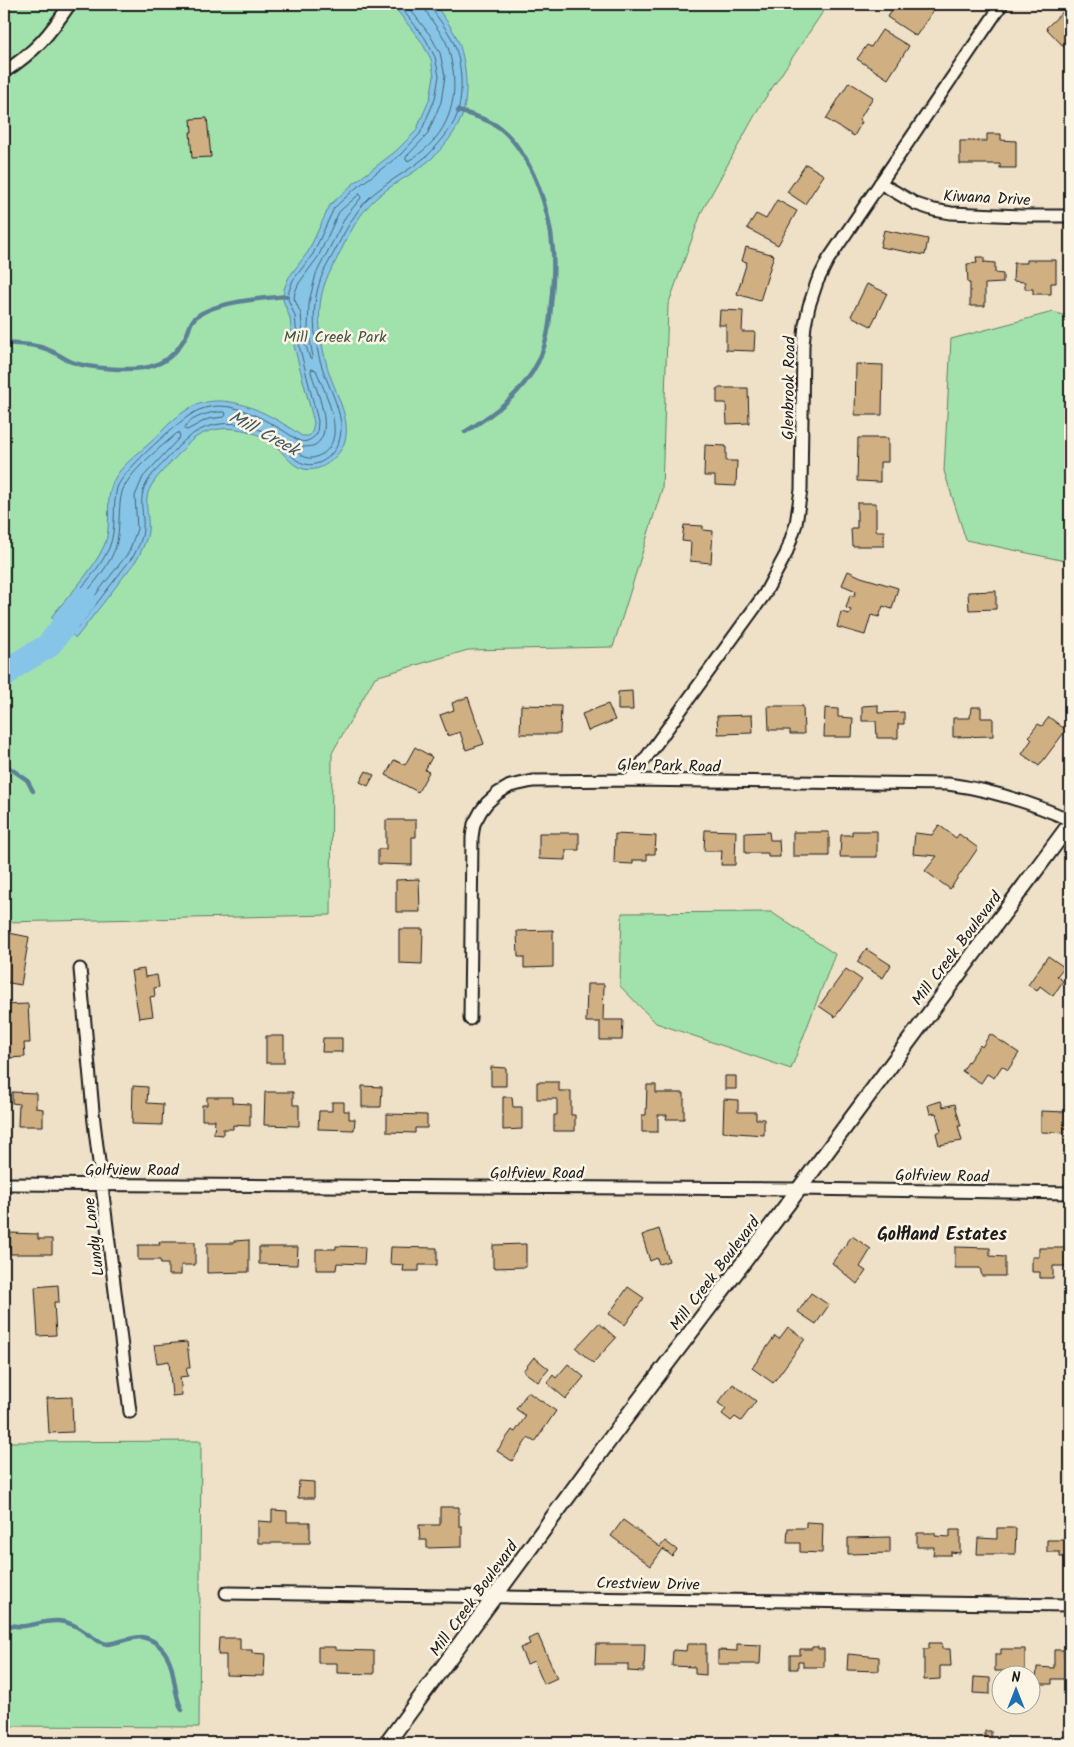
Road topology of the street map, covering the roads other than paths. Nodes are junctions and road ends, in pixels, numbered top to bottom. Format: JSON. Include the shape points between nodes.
{"nodes":[{"id":1,"x":70,"y":4,"type":"edge"},
{"id":2,"x":1002,"y":4,"type":"edge"},
{"id":3,"x":4,"y":72,"type":"edge"},
{"id":4,"x":880,"y":183,"type":"junction"},
{"id":5,"x":1070,"y":216,"type":"edge"},
{"id":6,"x":630,"y":780,"type":"junction"},
{"id":7,"x":1070,"y":820,"type":"edge"},
{"id":8,"x":1070,"y":824,"type":"edge"},
{"id":9,"x":80,"y":969,"type":"dead end"},
{"id":10,"x":470,"y":1019,"type":"dead end"},
{"id":11,"x":4,"y":1184,"type":"edge"},
{"id":12,"x":103,"y":1186,"type":"junction"},
{"id":13,"x":799,"y":1190,"type":"junction"},
{"id":14,"x":1070,"y":1193,"type":"edge"},
{"id":15,"x":130,"y":1412,"type":"dead end"},
{"id":16,"x":226,"y":1593,"type":"dead end"},
{"id":17,"x":496,"y":1596,"type":"junction"},
{"id":18,"x":1070,"y":1605,"type":"edge"},
{"id":19,"x":387,"y":1743,"type":"edge"}],
"edges":[{"from":1,"to":3,"type":"street","via":[[48,36]]},
{"from":2,"to":4,"type":"street","name":"Glenbrook Road"},
{"from":4,"to":5,"type":"street","name":"Kiwana Drive","via":[[916,204],[951,213]]},
{"from":4,"to":6,"type":"street","name":"Glenbrook Road","via":[[828,260],[809,306],[803,345],[802,490],[786,554],[764,595]]},
{"from":6,"to":7,"type":"street","name":"Glen Park Road","via":[[948,784],[1010,796]]},
{"from":6,"to":10,"type":"street","name":"Glen Park Road","via":[[533,781],[498,793],[481,811],[472,836]]},
{"from":8,"to":13,"type":"street","name":"Mill Creek Boulevard"},
{"from":9,"to":12,"type":"street","name":"Lundy Lane"},
{"from":11,"to":12,"type":"street","name":"Golfview Road"},
{"from":12,"to":13,"type":"street","name":"Golfview Road"},
{"from":12,"to":15,"type":"street","name":"Lundy Lane"},
{"from":13,"to":14,"type":"street","name":"Golfview Road"},
{"from":13,"to":17,"type":"street","name":"Mill Creek Boulevard"},
{"from":16,"to":17,"type":"street","name":"Crestview Drive"},
{"from":17,"to":18,"type":"street","name":"Crestview Drive"},
{"from":17,"to":19,"type":"street","name":"Mill Creek Boulevard"}]}
